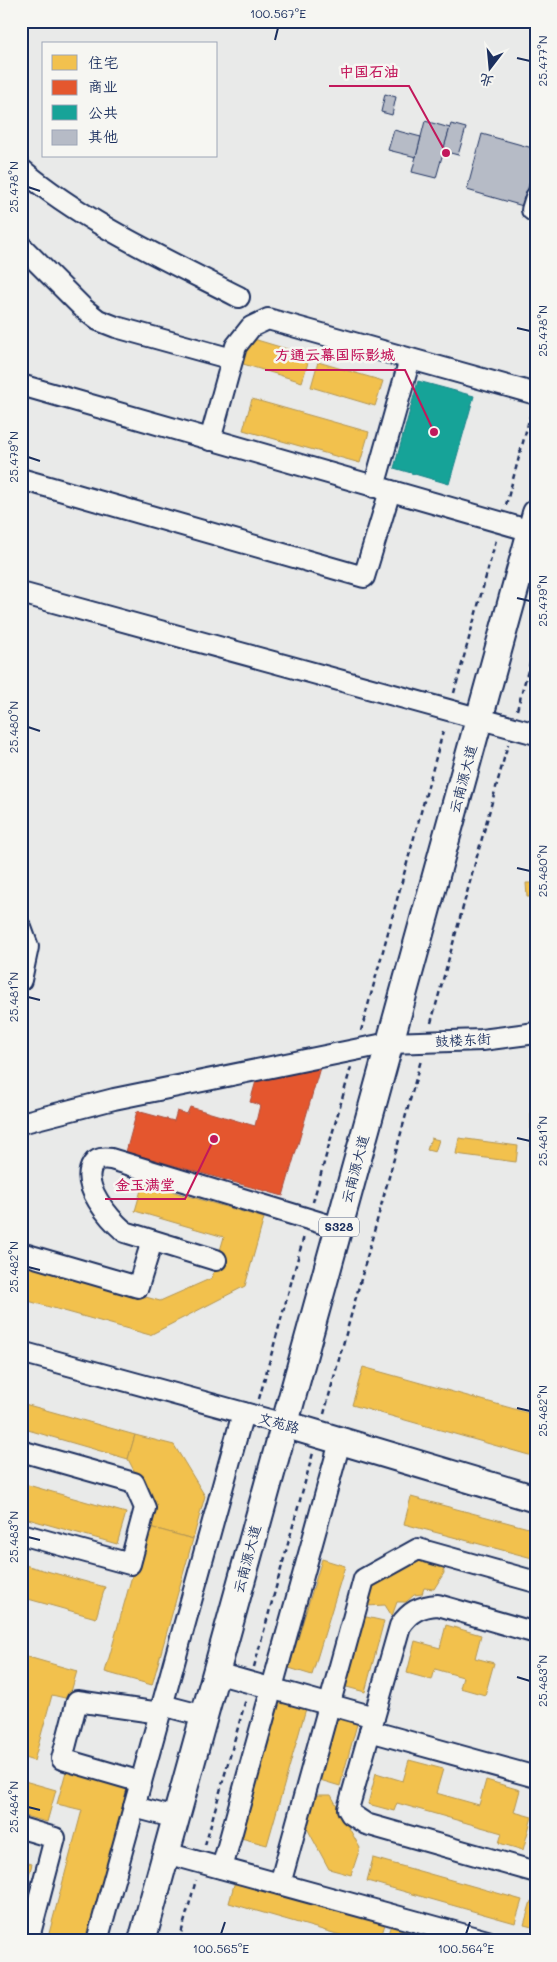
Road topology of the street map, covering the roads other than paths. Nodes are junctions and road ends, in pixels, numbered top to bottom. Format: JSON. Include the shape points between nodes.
{"nodes":[{"id":1,"x":21,"y":169,"type":"edge"},
{"id":2,"x":536,"y":198,"type":"edge"},
{"id":3,"x":536,"y":212,"type":"edge"},
{"id":4,"x":21,"y":246,"type":"edge"},
{"id":5,"x":239,"y":297,"type":"dead end"},
{"id":6,"x":232,"y":359,"type":"junction"},
{"id":7,"x":410,"y":359,"type":"junction"},
{"id":8,"x":21,"y":385,"type":"edge"},
{"id":9,"x":534,"y":399,"type":"edge"},
{"id":10,"x":210,"y":440,"type":"junction"},
{"id":11,"x":21,"y":479,"type":"edge"},
{"id":12,"x":382,"y":489,"type":"junction"},
{"id":13,"x":533,"y":522,"type":"edge"},
{"id":14,"x":21,"y":593,"type":"edge"},
{"id":15,"x":479,"y":719,"type":"junction"},
{"id":16,"x":536,"y":734,"type":"edge"},
{"id":17,"x":21,"y":928,"type":"edge"},
{"id":18,"x":21,"y":980,"type":"edge"},
{"id":19,"x":536,"y":1033,"type":"edge"},
{"id":20,"x":389,"y":1043,"type":"junction"},
{"id":21,"x":21,"y":1123,"type":"edge"},
{"id":22,"x":338,"y":1228,"type":"junction"},
{"id":23,"x":152,"y":1241,"type":"junction"},
{"id":24,"x":21,"y":1253,"type":"edge"},
{"id":25,"x":216,"y":1260,"type":"dead end"},
{"id":26,"x":21,"y":1352,"type":"edge"},
{"id":27,"x":249,"y":1414,"type":"junction"},
{"id":28,"x":284,"y":1424,"type":"junction"},
{"id":29,"x":329,"y":1438,"type":"junction"},
{"id":30,"x":21,"y":1451,"type":"edge"},
{"id":31,"x":536,"y":1499,"type":"edge"},
{"id":32,"x":21,"y":1534,"type":"edge"},
{"id":33,"x":536,"y":1582,"type":"edge"},
{"id":34,"x":536,"y":1633,"type":"edge"},
{"id":35,"x":216,"y":1673,"type":"junction"},
{"id":36,"x":272,"y":1689,"type":"junction"},
{"id":37,"x":329,"y":1704,"type":"junction"},
{"id":38,"x":161,"y":1709,"type":"junction"},
{"id":39,"x":204,"y":1716,"type":"junction"},
{"id":40,"x":372,"y":1724,"type":"junction"},
{"id":41,"x":536,"y":1777,"type":"edge"},
{"id":42,"x":141,"y":1782,"type":"junction"},
{"id":43,"x":134,"y":1807,"type":"junction"},
{"id":44,"x":176,"y":1818,"type":"junction"},
{"id":45,"x":21,"y":1828,"type":"edge"},
{"id":46,"x":166,"y":1853,"type":"junction"},
{"id":47,"x":222,"y":1868,"type":"junction"},
{"id":48,"x":536,"y":1872,"type":"edge"},
{"id":49,"x":280,"y":1884,"type":"junction"},
{"id":50,"x":28,"y":1941,"type":"edge"},
{"id":51,"x":97,"y":1941,"type":"edge"},
{"id":52,"x":142,"y":1941,"type":"edge"},
{"id":53,"x":487,"y":1941,"type":"edge"}],
"edges":[{"from":1,"to":5,"type":"street","via":[[44,188],[131,241]]},
{"from":2,"to":3,"type":"street","via":[[532,210]]},
{"from":4,"to":6,"type":"street","via":[[98,320]]},
{"from":6,"to":7,"type":"street","via":[[244,334],[256,323],[268,319]]},
{"from":6,"to":10,"type":"street"},
{"from":7,"to":9,"type":"street"},
{"from":7,"to":12,"type":"street"},
{"from":8,"to":10,"type":"street"},
{"from":10,"to":12,"type":"street"},
{"from":11,"to":12,"type":"street","via":[[364,577]]},
{"from":12,"to":13,"type":"street","via":[[501,523]]},
{"from":13,"to":15,"type":"main road","name":"云南源大道","number":"S328"},
{"from":14,"to":15,"type":"street"},
{"from":15,"to":16,"type":"street"},
{"from":15,"to":20,"type":"main road","name":"云南源大道","number":"S328"},
{"from":17,"to":18,"type":"street","via":[[28,947]]},
{"from":19,"to":20,"type":"street","name":"鼓楼东街","via":[[482,1040]]},
{"from":20,"to":21,"type":"street","name":"鼓楼东街","via":[[114,1099]]},
{"from":20,"to":22,"type":"main road","name":"云南源大道","number":"S328"},
{"from":22,"to":23,"type":"street","via":[[111,1159],[94,1162],[90,1184],[116,1223],[125,1232]]},
{"from":22,"to":28,"type":"main road","name":"云南源大道","number":"S328"},
{"from":23,"to":24,"type":"street","via":[[138,1287]]},
{"from":23,"to":25,"type":"street"},
{"from":26,"to":27,"type":"street","name":"文苑路"},
{"from":27,"to":28,"type":"street","name":"文苑路"},
{"from":27,"to":38,"type":"street"},
{"from":28,"to":29,"type":"main road","name":"文苑路"},
{"from":28,"to":35,"type":"main road","name":"云南源大道","number":"S328"},
{"from":29,"to":31,"type":"main road","name":"文苑路"},
{"from":29,"to":36,"type":"street"},
{"from":30,"to":32,"type":"street","via":[[134,1483],[145,1508],[130,1564]]},
{"from":33,"to":37,"type":"street","via":[[418,1549],[364,1579]]},
{"from":34,"to":40,"type":"street","via":[[438,1605],[416,1610],[400,1626]]},
{"from":35,"to":36,"type":"street"},
{"from":35,"to":39,"type":"main road","name":"云南源大道","number":"S328"},
{"from":36,"to":37,"type":"street"},
{"from":36,"to":47,"type":"street"},
{"from":37,"to":40,"type":"street"},
{"from":37,"to":49,"type":"street"},
{"from":38,"to":39,"type":"street"},
{"from":38,"to":42,"type":"street"},
{"from":38,"to":42,"type":"street","via":[[77,1701],[62,1759]]},
{"from":39,"to":44,"type":"main road","name":"云南源大道","number":"S328"},
{"from":40,"to":41,"type":"street"},
{"from":40,"to":48,"type":"street","via":[[349,1801],[351,1814],[366,1824]]},
{"from":42,"to":43,"type":"street"},
{"from":43,"to":44,"type":"street"},
{"from":43,"to":51,"type":"street"},
{"from":44,"to":46,"type":"main road","name":"云南源大道","number":"S328"},
{"from":45,"to":50,"type":"street","via":[[55,1838]]},
{"from":46,"to":47,"type":"street"},
{"from":46,"to":52,"type":"main road","name":"云南源大道","number":"S328"},
{"from":47,"to":49,"type":"street"},
{"from":49,"to":53,"type":"street"}]}
